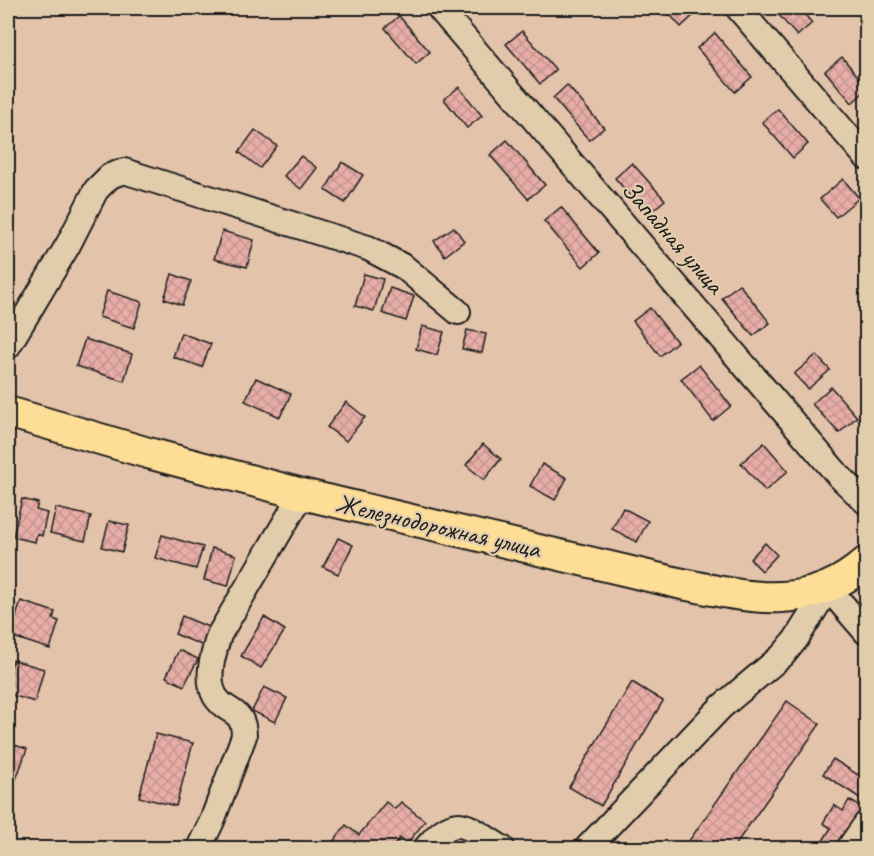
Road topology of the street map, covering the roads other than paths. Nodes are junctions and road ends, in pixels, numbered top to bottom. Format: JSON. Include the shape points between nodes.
{"nodes":[{"id":1,"x":439,"y":8,"type":"edge"},
{"id":2,"x":738,"y":8,"type":"edge"},
{"id":3,"x":867,"y":157,"type":"edge"},
{"id":4,"x":458,"y":312,"type":"dead end"},
{"id":5,"x":8,"y":346,"type":"edge"},
{"id":6,"x":8,"y":412,"type":"edge"},
{"id":7,"x":302,"y":494,"type":"junction"},
{"id":8,"x":867,"y":502,"type":"edge"},
{"id":9,"x":867,"y":562,"type":"edge"},
{"id":10,"x":828,"y":588,"type":"junction"},
{"id":11,"x":867,"y":632,"type":"edge"},
{"id":12,"x":867,"y":824,"type":"edge"},
{"id":13,"x":200,"y":849,"type":"edge"},
{"id":14,"x":426,"y":849,"type":"edge"},
{"id":15,"x":502,"y":849,"type":"edge"},
{"id":16,"x":587,"y":849,"type":"edge"},
{"id":17,"x":849,"y":849,"type":"edge"}],
"edges":[{"from":1,"to":8,"type":"street","name":"Западная улица","via":[[838,474]]},
{"from":2,"to":3,"type":"street"},
{"from":4,"to":5,"type":"street","via":[[404,267],[368,248],[124,171],[110,176],[96,190]]},
{"from":6,"to":7,"type":"main road","name":"Железнодорожная улица"},
{"from":7,"to":10,"type":"main road","name":"Железнодорожная улица","via":[[727,593],[781,598]]},
{"from":7,"to":13,"type":"street","via":[[219,634],[211,683],[221,703],[240,716],[244,736]]},
{"from":9,"to":10,"type":"main road","name":"Железнодорожная улица"},
{"from":10,"to":11,"type":"street"},
{"from":10,"to":16,"type":"street","via":[[783,655],[721,707]]},
{"from":12,"to":17,"type":"street"},
{"from":14,"to":15,"type":"street","via":[[440,831],[460,824]]}]}
